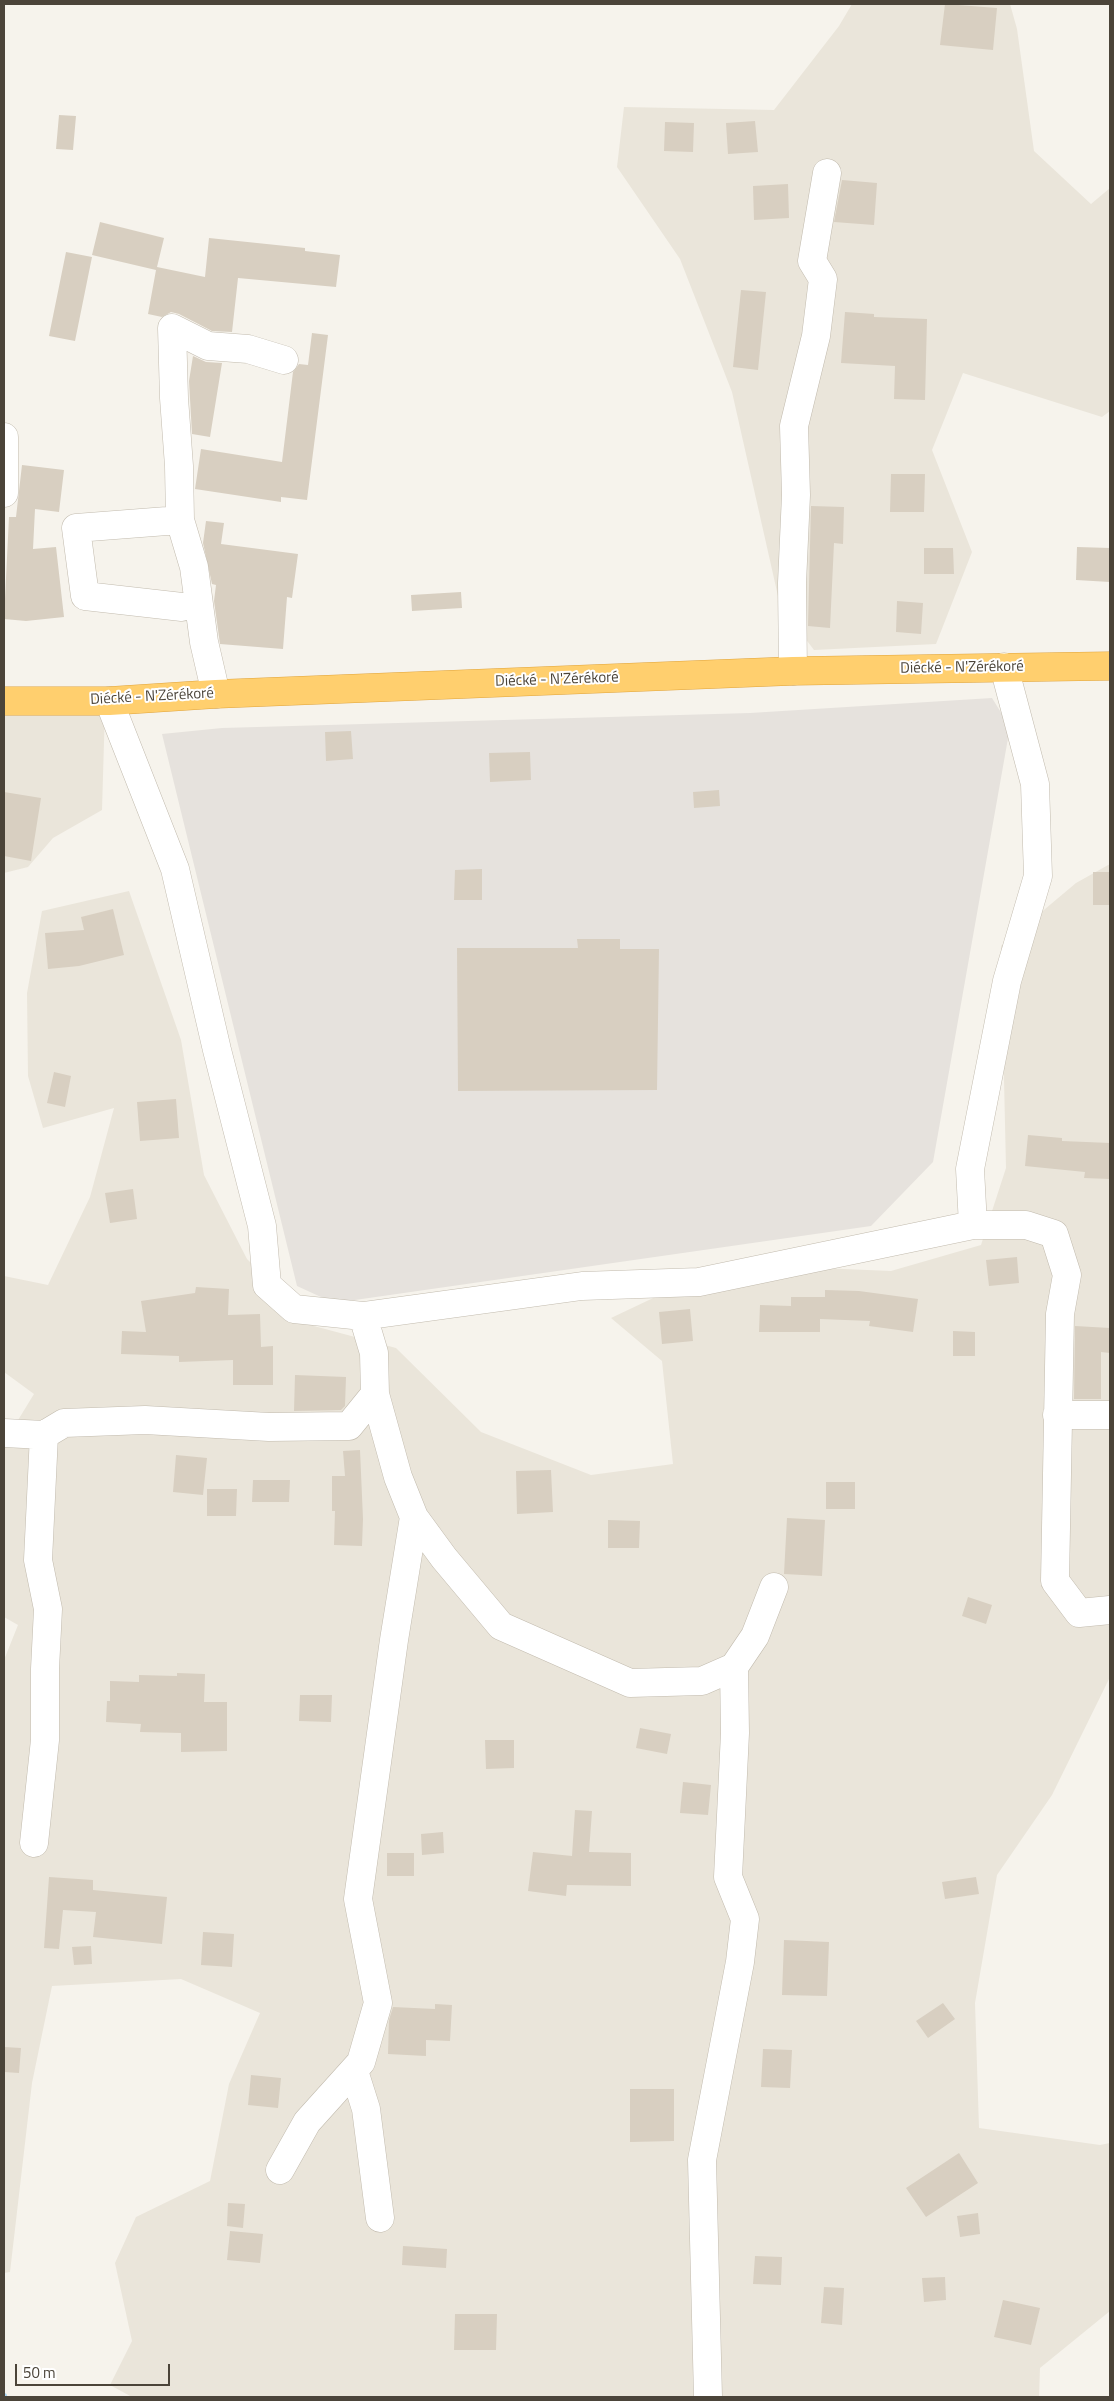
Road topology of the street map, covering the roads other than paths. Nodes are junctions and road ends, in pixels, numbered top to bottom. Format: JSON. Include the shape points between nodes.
{"nodes":[{"id":1,"x":827,"y":173,"type":"dead end"},
{"id":2,"x":284,"y":360,"type":"dead end"},
{"id":3,"x":4,"y":437,"type":"edge"},
{"id":4,"x":4,"y":493,"type":"edge"},
{"id":5,"x":180,"y":520,"type":"junction"},
{"id":6,"x":182,"y":607,"type":"dead end"},
{"id":7,"x":1110,"y":666,"type":"edge"},
{"id":8,"x":1004,"y":667,"type":"junction"},
{"id":9,"x":793,"y":671,"type":"junction"},
{"id":10,"x":216,"y":694,"type":"junction"},
{"id":11,"x":109,"y":701,"type":"junction"},
{"id":12,"x":4,"y":702,"type":"edge"},
{"id":13,"x":972,"y":1225,"type":"junction"},
{"id":14,"x":363,"y":1316,"type":"junction"},
{"id":15,"x":375,"y":1394,"type":"junction"},
{"id":16,"x":1058,"y":1415,"type":"junction"},
{"id":17,"x":1110,"y":1415,"type":"edge"},
{"id":18,"x":4,"y":1433,"type":"edge"},
{"id":19,"x":44,"y":1435,"type":"junction"},
{"id":20,"x":414,"y":1517,"type":"junction"},
{"id":21,"x":774,"y":1587,"type":"dead end"},
{"id":22,"x":1110,"y":1610,"type":"edge"},
{"id":23,"x":734,"y":1667,"type":"junction"},
{"id":24,"x":34,"y":1843,"type":"dead end"},
{"id":25,"x":354,"y":2071,"type":"junction"},
{"id":26,"x":280,"y":2170,"type":"dead end"},
{"id":27,"x":380,"y":2218,"type":"dead end"},
{"id":28,"x":708,"y":2397,"type":"edge"}],
"edges":[{"from":1,"to":9,"type":"street","via":[[812,261],[823,279],[816,336],[794,426]]},
{"from":2,"to":5,"type":"street","via":[[248,349],[208,346],[172,328]]},
{"from":3,"to":4,"type":"street"},
{"from":5,"to":6,"type":"street","via":[[76,528],[85,596]]},
{"from":5,"to":10,"type":"street","via":[[194,567],[204,642]]},
{"from":7,"to":8,"type":"highway","name":"Diécké - N'Zérékoré"},
{"from":8,"to":9,"type":"highway","name":"Diécké - N'Zérékoré"},
{"from":8,"to":13,"type":"street","via":[[1035,784],[1038,876],[1007,981],[970,1169]]},
{"from":9,"to":10,"type":"highway","name":"Diécké - N'Zérékoré"},
{"from":10,"to":11,"type":"highway","name":"Diécké - N'Zérékoré"},
{"from":11,"to":12,"type":"highway","name":"Diécké - N'Zérékoré"},
{"from":11,"to":14,"type":"street","via":[[174,869],[262,1226],[268,1285],[294,1309]]},
{"from":13,"to":14,"type":"street","via":[[699,1282],[582,1286]]},
{"from":13,"to":16,"type":"street","via":[[1026,1225],[1054,1234],[1067,1275],[1060,1314]]},
{"from":14,"to":15,"type":"street","via":[[374,1352]]},
{"from":15,"to":19,"type":"street","via":[[349,1426],[269,1427],[145,1420],[64,1423]]},
{"from":15,"to":20,"type":"street","via":[[398,1477]]},
{"from":16,"to":17,"type":"street"},
{"from":16,"to":22,"type":"street","via":[[1055,1581],[1079,1613]]},
{"from":18,"to":19,"type":"street"},
{"from":19,"to":24,"type":"street","via":[[38,1560],[48,1609],[45,1740]]},
{"from":20,"to":23,"type":"street","via":[[501,1626],[630,1683],[702,1681]]},
{"from":20,"to":25,"type":"street","via":[[358,1899],[378,2003],[361,2062]]},
{"from":21,"to":23,"type":"street","via":[[755,1636]]},
{"from":23,"to":28,"type":"street","via":[[735,1733],[728,1877],[745,1919],[740,1962],[702,2160]]},
{"from":25,"to":26,"type":"street","via":[[307,2122]]},
{"from":25,"to":27,"type":"street","via":[[366,2109]]}]}
